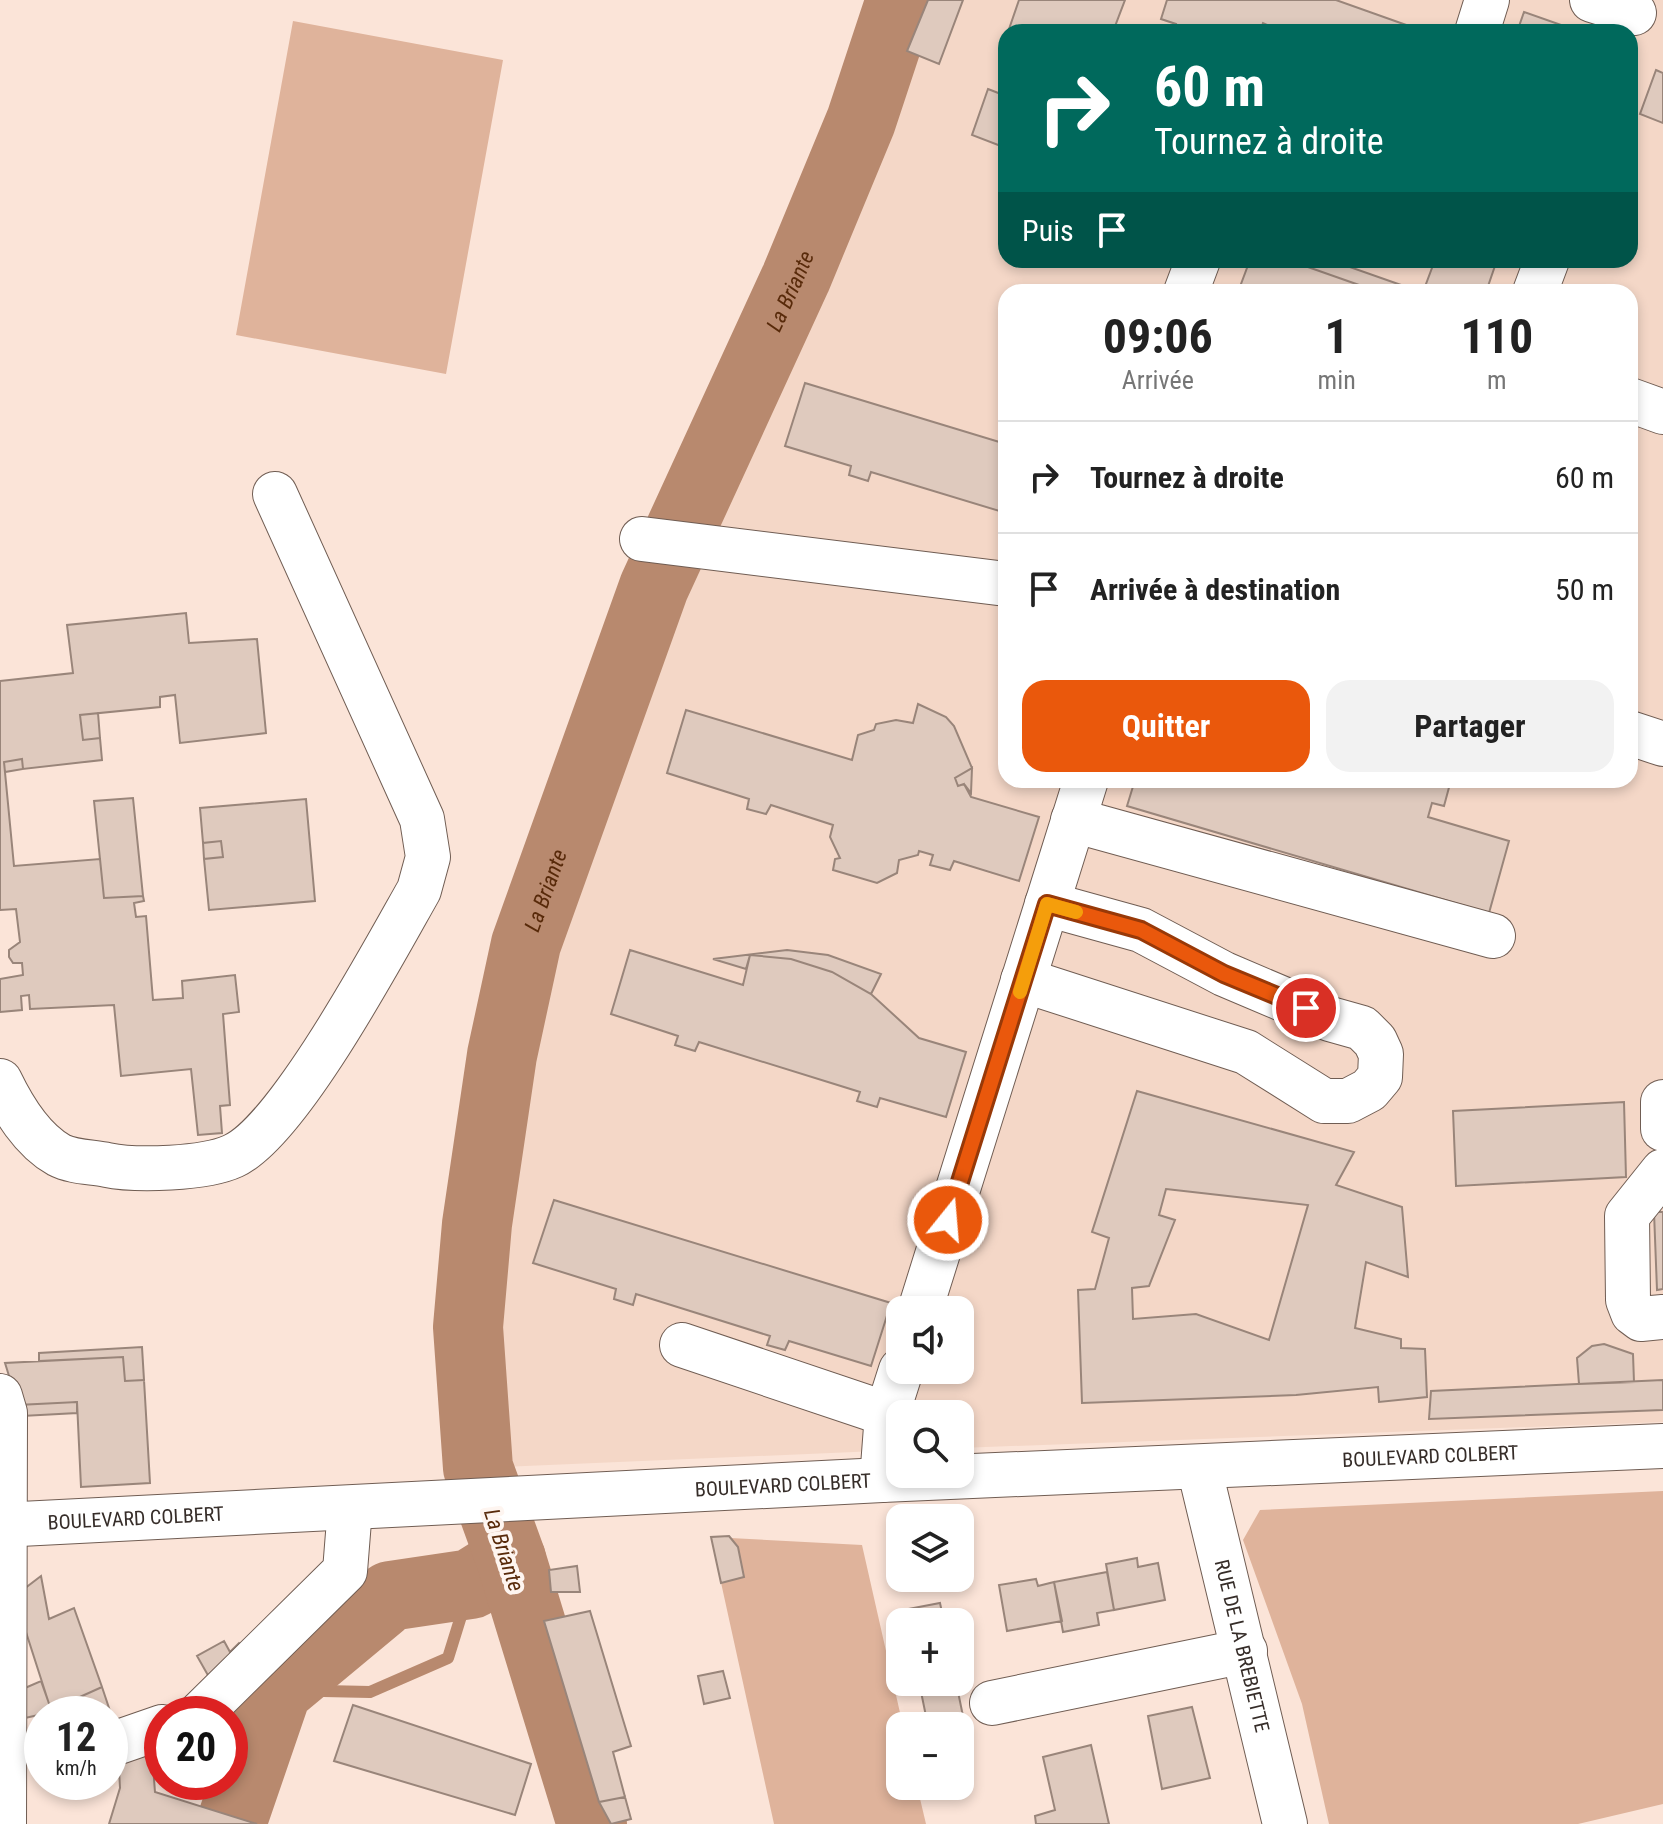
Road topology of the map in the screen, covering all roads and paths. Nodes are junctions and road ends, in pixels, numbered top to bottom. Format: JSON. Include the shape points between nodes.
{"nodes":[{"id":1,"x":1487,"y":0,"type":"edge"},
{"id":2,"x":1592,"y":0,"type":"edge"},
{"id":3,"x":1633,"y":15,"type":"edge"},
{"id":4,"x":1480,"y":24,"type":"edge"},
{"id":5,"x":1638,"y":403,"type":"edge"},
{"id":6,"x":1663,"y":412,"type":"edge"},
{"id":7,"x":275,"y":494,"type":"dead end"},
{"id":8,"x":642,"y":539,"type":"dead end"},
{"id":9,"x":998,"y":583,"type":"edge"},
{"id":10,"x":1638,"y":736,"type":"edge"},
{"id":11,"x":1663,"y":744,"type":"edge"},
{"id":12,"x":1079,"y":800,"type":"edge"},
{"id":13,"x":1047,"y":904,"type":"junction"},
{"id":14,"x":1493,"y":936,"type":"dead end"},
{"id":15,"x":1023,"y":980,"type":"junction"},
{"id":16,"x":0,"y":1081,"type":"edge"},
{"id":17,"x":1663,"y":1102,"type":"edge"},
{"id":18,"x":1663,"y":1129,"type":"edge"},
{"id":19,"x":1663,"y":1171,"type":"edge"},
{"id":20,"x":924,"y":1296,"type":"edge"},
{"id":21,"x":1663,"y":1317,"type":"edge"},
{"id":22,"x":682,"y":1345,"type":"dead end"},
{"id":23,"x":0,"y":1396,"type":"edge"},
{"id":24,"x":886,"y":1414,"type":"edge"},
{"id":25,"x":886,"y":1427,"type":"edge"},
{"id":26,"x":1663,"y":1446,"type":"edge"},
{"id":27,"x":1199,"y":1467,"type":"junction"},
{"id":28,"x":882,"y":1480,"type":"junction"},
{"id":29,"x":350,"y":1508,"type":"junction"},
{"id":30,"x":2,"y":1525,"type":"edge"},
{"id":31,"x":1245,"y":1651,"type":"junction"},
{"id":32,"x":218,"y":1696,"type":"edge"},
{"id":33,"x":992,"y":1703,"type":"dead end"},
{"id":34,"x":23,"y":1770,"type":"edge"},
{"id":35,"x":4,"y":1824,"type":"edge"},
{"id":36,"x":1285,"y":1824,"type":"edge"}],
"edges":[{"from":1,"to":4,"type":"main road"},
{"from":2,"to":3,"type":"main road"},
{"from":5,"to":6,"type":"main road"},
{"from":7,"to":16,"type":"main road","via":[[422,819],[428,857],[419,890],[293,1097],[260,1137],[232,1157],[122,1168],[60,1155],[17,1117]]},
{"from":8,"to":9,"type":"main road"},
{"from":10,"to":11,"type":"main road"},
{"from":12,"to":13,"type":"main road"},
{"from":12,"to":14,"type":"main road"},
{"from":13,"to":15,"type":"main road"},
{"from":13,"to":15,"type":"main road","via":[[1141,930],[1224,974],[1362,1028],[1381,1054],[1380,1077],[1348,1101],[1324,1101],[1246,1052]]},
{"from":15,"to":20,"type":"main road"},
{"from":17,"to":18,"type":"main road"},
{"from":19,"to":21,"type":"main road","via":[[1627,1216],[1628,1300],[1641,1319]]},
{"from":22,"to":24,"type":"main road"},
{"from":23,"to":30,"type":"main road","via":[[5,1413]]},
{"from":25,"to":28,"type":"main road"},
{"from":26,"to":27,"type":"main road","name":"BOULEVARD COLBERT"},
{"from":27,"to":28,"type":"main road","name":"BOULEVARD COLBERT"},
{"from":27,"to":31,"type":"main road","name":"RUE DE LA BREBIETTE"},
{"from":28,"to":29,"type":"main road","name":"BOULEVARD COLBERT"},
{"from":29,"to":30,"type":"main road","name":"BOULEVARD COLBERT"},
{"from":29,"to":32,"type":"main road","via":[[345,1571]]},
{"from":30,"to":34,"type":"main road"},
{"from":31,"to":33,"type":"main road"},
{"from":31,"to":36,"type":"main road","name":"RUE DE LA BREBIETTE"},
{"from":34,"to":35,"type":"main road"}]}
